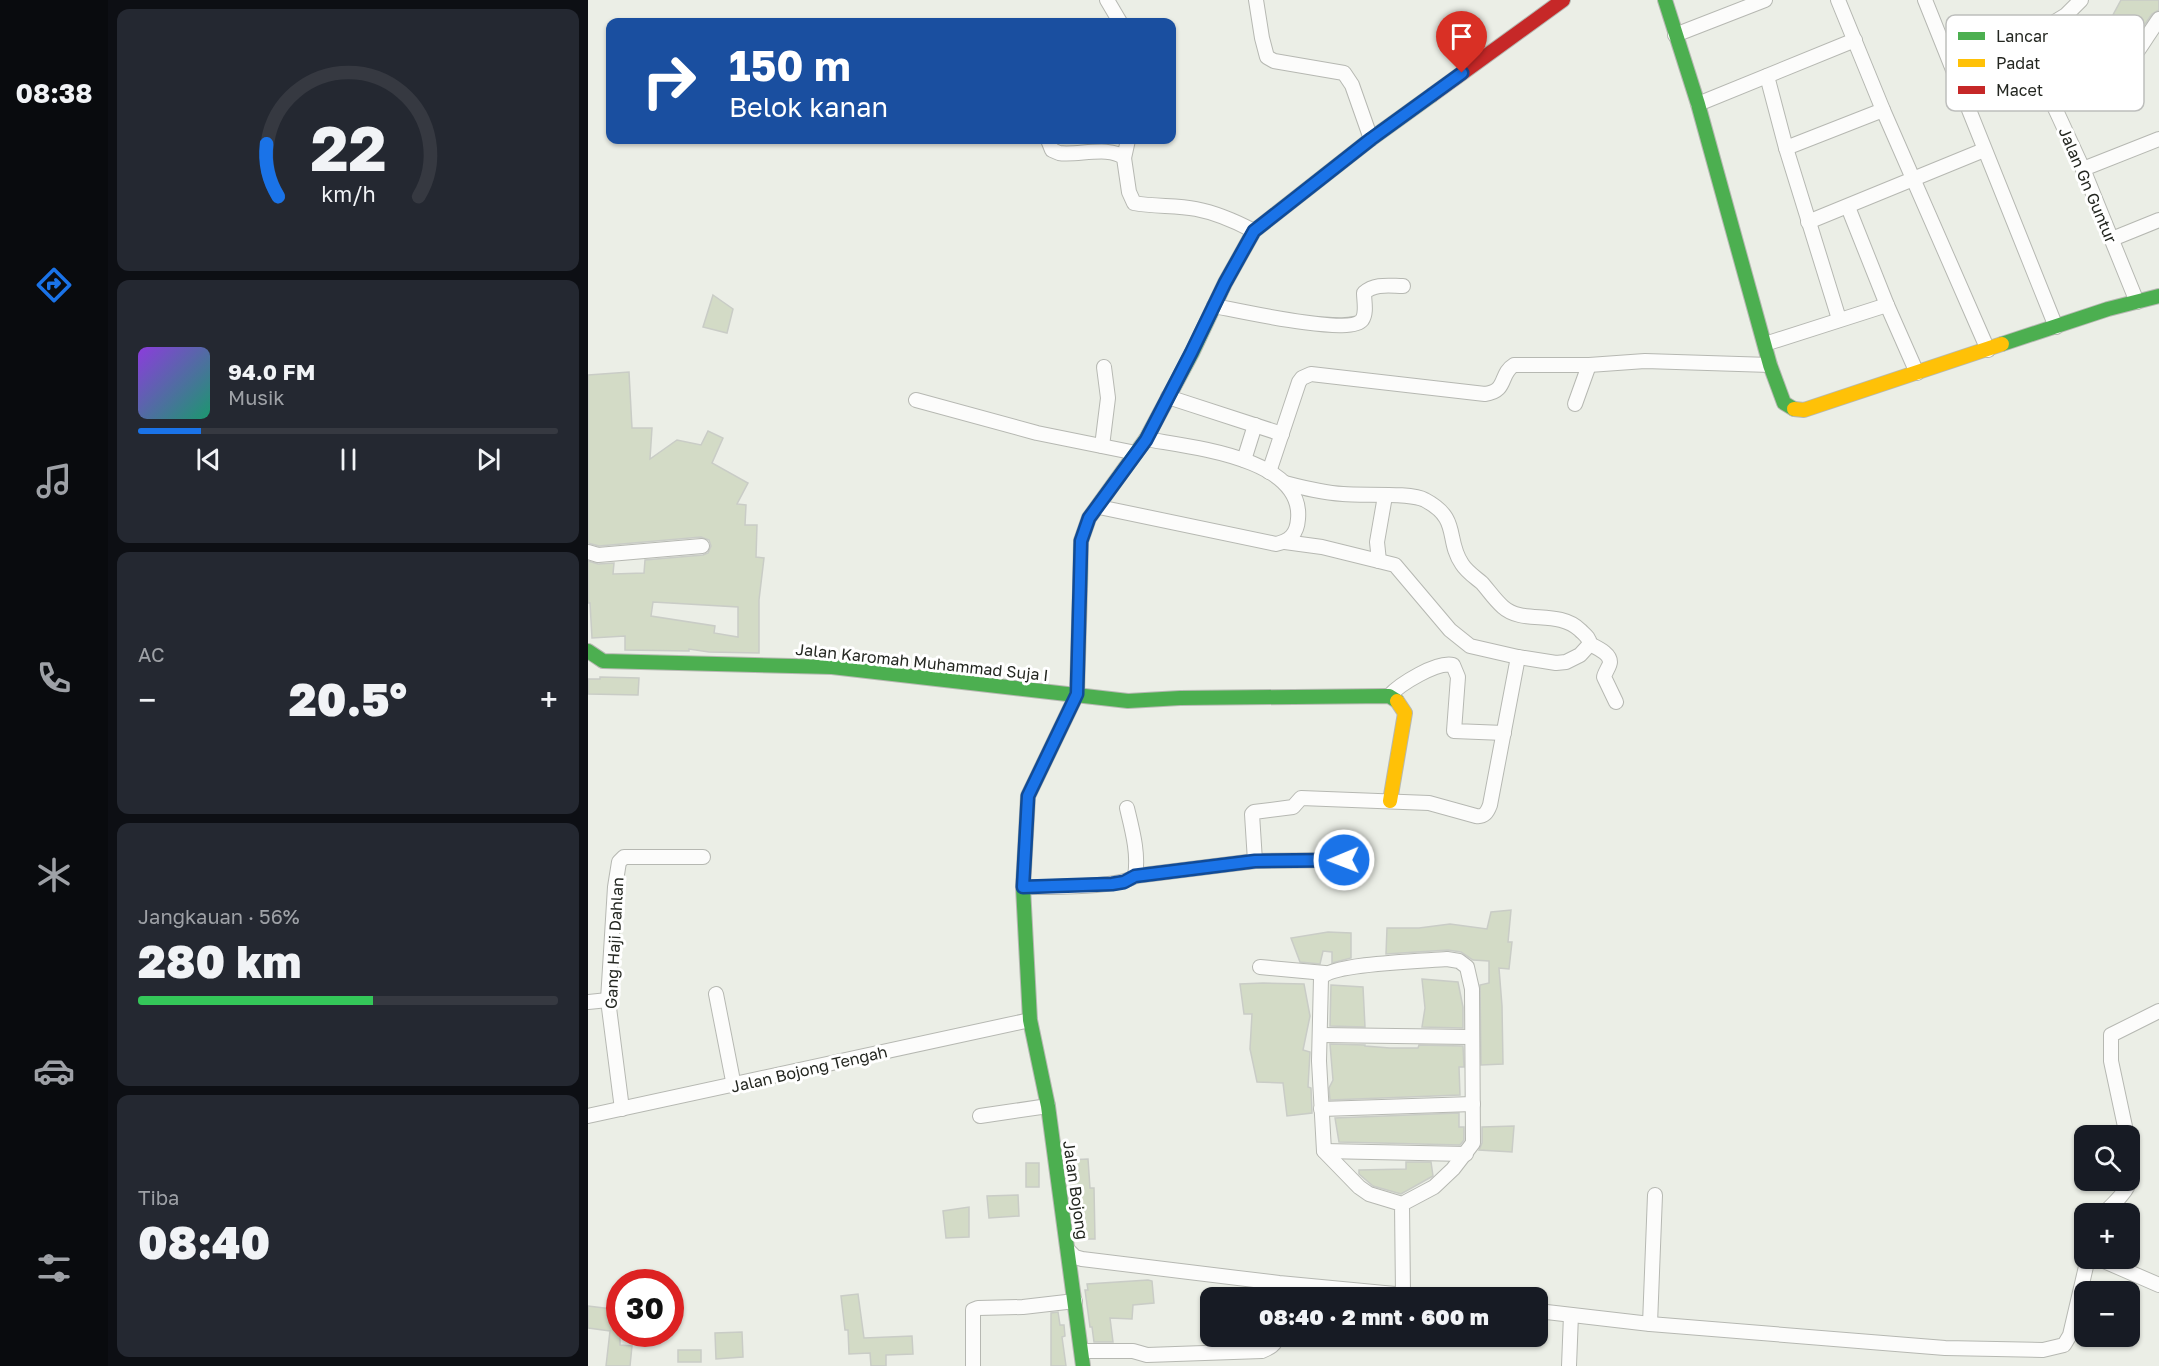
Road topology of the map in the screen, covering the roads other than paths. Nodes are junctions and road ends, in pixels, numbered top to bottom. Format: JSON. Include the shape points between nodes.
{"nodes":[{"id":1,"x":1107,"y":0,"type":"edge"},
{"id":2,"x":1256,"y":0,"type":"edge"},
{"id":3,"x":1563,"y":0,"type":"edge"},
{"id":4,"x":1665,"y":0,"type":"edge"},
{"id":5,"x":1765,"y":0,"type":"edge"},
{"id":6,"x":1838,"y":0,"type":"edge"},
{"id":7,"x":1925,"y":0,"type":"edge"},
{"id":8,"x":2081,"y":0,"type":"edge"},
{"id":9,"x":2066,"y":15,"type":"edge"},
{"id":10,"x":1118,"y":18,"type":"edge"},
{"id":11,"x":2159,"y":19,"type":"edge"},
{"id":12,"x":1675,"y":35,"type":"junction"},
{"id":13,"x":1855,"y":40,"type":"junction"},
{"id":14,"x":2144,"y":41,"type":"edge"},
{"id":15,"x":1946,"y":52,"type":"edge"},
{"id":16,"x":1767,"y":76,"type":"junction"},
{"id":17,"x":1698,"y":104,"type":"junction"},
{"id":18,"x":1883,"y":110,"type":"junction"},
{"id":19,"x":1969,"y":111,"type":"edge"},
{"id":20,"x":2056,"y":111,"type":"edge"},
{"id":21,"x":1371,"y":139,"type":"junction"},
{"id":22,"x":2159,"y":139,"type":"edge"},
{"id":23,"x":1050,"y":144,"type":"edge"},
{"id":24,"x":1127,"y":144,"type":"edge"},
{"id":25,"x":1786,"y":147,"type":"junction"},
{"id":26,"x":1984,"y":150,"type":"junction"},
{"id":27,"x":1124,"y":158,"type":"junction"},
{"id":28,"x":2083,"y":169,"type":"junction"},
{"id":29,"x":1914,"y":180,"type":"junction"},
{"id":30,"x":1848,"y":207,"type":"junction"},
{"id":31,"x":2159,"y":220,"type":"edge"},
{"id":32,"x":1808,"y":222,"type":"junction"},
{"id":33,"x":1254,"y":231,"type":"junction"},
{"id":34,"x":2112,"y":239,"type":"junction"},
{"id":35,"x":1403,"y":286,"type":"dead end"},
{"id":36,"x":2159,"y":296,"type":"edge"},
{"id":37,"x":2137,"y":302,"type":"junction"},
{"id":38,"x":1887,"y":305,"type":"junction"},
{"id":39,"x":1214,"y":306,"type":"junction"},
{"id":40,"x":1839,"y":319,"type":"junction"},
{"id":41,"x":2056,"y":327,"type":"junction"},
{"id":42,"x":1765,"y":344,"type":"junction"},
{"id":43,"x":1988,"y":350,"type":"junction"},
{"id":44,"x":1589,"y":365,"type":"junction"},
{"id":45,"x":1770,"y":365,"type":"junction"},
{"id":46,"x":1104,"y":367,"type":"dead end"},
{"id":47,"x":1917,"y":373,"type":"junction"},
{"id":48,"x":1168,"y":397,"type":"junction"},
{"id":49,"x":916,"y":400,"type":"dead end"},
{"id":50,"x":1575,"y":404,"type":"dead end"},
{"id":51,"x":1255,"y":425,"type":"junction"},
{"id":52,"x":1282,"y":434,"type":"junction"},
{"id":53,"x":1146,"y":440,"type":"junction"},
{"id":54,"x":1102,"y":446,"type":"junction"},
{"id":55,"x":1136,"y":453,"type":"junction"},
{"id":56,"x":1244,"y":460,"type":"junction"},
{"id":57,"x":1269,"y":472,"type":"junction"},
{"id":58,"x":1285,"y":483,"type":"junction"},
{"id":59,"x":1385,"y":496,"type":"junction"},
{"id":60,"x":1099,"y":507,"type":"junction"},
{"id":61,"x":1285,"y":542,"type":"junction"},
{"id":62,"x":702,"y":546,"type":"dead end"},
{"id":63,"x":588,"y":552,"type":"edge"},
{"id":64,"x":1379,"y":561,"type":"junction"},
{"id":65,"x":1590,"y":645,"type":"junction"},
{"id":66,"x":588,"y":651,"type":"edge"},
{"id":67,"x":1518,"y":657,"type":"junction"},
{"id":68,"x":1077,"y":694,"type":"junction"},
{"id":69,"x":1389,"y":696,"type":"junction"},
{"id":70,"x":1616,"y":702,"type":"dead end"},
{"id":71,"x":1504,"y":733,"type":"junction"},
{"id":72,"x":1390,"y":801,"type":"junction"},
{"id":73,"x":1127,"y":808,"type":"dead end"},
{"id":74,"x":702,"y":857,"type":"dead end"},
{"id":75,"x":1344,"y":860,"type":"dead end"},
{"id":76,"x":1255,"y":861,"type":"junction"},
{"id":77,"x":1135,"y":876,"type":"junction"},
{"id":78,"x":1023,"y":887,"type":"junction"},
{"id":79,"x":1260,"y":968,"type":"dead end"},
{"id":80,"x":1325,"y":973,"type":"junction"},
{"id":81,"x":716,"y":994,"type":"dead end"},
{"id":82,"x":608,"y":1000,"type":"junction"},
{"id":83,"x":588,"y":1002,"type":"edge"},
{"id":84,"x":2159,"y":1011,"type":"edge"},
{"id":85,"x":1030,"y":1020,"type":"junction"},
{"id":86,"x":1321,"y":1035,"type":"junction"},
{"id":87,"x":1471,"y":1037,"type":"junction"},
{"id":88,"x":734,"y":1086,"type":"junction"},
{"id":89,"x":1473,"y":1104,"type":"junction"},
{"id":90,"x":1048,"y":1106,"type":"junction"},
{"id":91,"x":1321,"y":1108,"type":"junction"},
{"id":92,"x":622,"y":1109,"type":"junction"},
{"id":93,"x":588,"y":1116,"type":"edge"},
{"id":94,"x":980,"y":1116,"type":"dead end"},
{"id":95,"x":2125,"y":1125,"type":"edge"},
{"id":96,"x":1324,"y":1151,"type":"junction"},
{"id":97,"x":1466,"y":1154,"type":"junction"},
{"id":98,"x":2126,"y":1191,"type":"edge"},
{"id":99,"x":1655,"y":1195,"type":"dead end"},
{"id":100,"x":2115,"y":1203,"type":"edge"},
{"id":101,"x":1402,"y":1204,"type":"junction"},
{"id":102,"x":1069,"y":1251,"type":"junction"},
{"id":103,"x":2085,"y":1269,"type":"edge"},
{"id":104,"x":2122,"y":1269,"type":"edge"},
{"id":105,"x":1279,"y":1283,"type":"junction"},
{"id":106,"x":2159,"y":1285,"type":"edge"},
{"id":107,"x":1279,"y":1287,"type":"edge"},
{"id":108,"x":1328,"y":1287,"type":"edge"},
{"id":109,"x":1402,"y":1287,"type":"edge"},
{"id":110,"x":1075,"y":1302,"type":"junction"},
{"id":111,"x":1548,"y":1312,"type":"edge"},
{"id":112,"x":1571,"y":1315,"type":"junction"},
{"id":113,"x":1650,"y":1324,"type":"junction"},
{"id":114,"x":1271,"y":1347,"type":"edge"},
{"id":115,"x":1082,"y":1351,"type":"junction"},
{"id":116,"x":973,"y":1366,"type":"edge"},
{"id":117,"x":1083,"y":1366,"type":"edge"},
{"id":118,"x":1569,"y":1366,"type":"edge"}],
"edges":[{"from":1,"to":10,"type":"street"},
{"from":2,"to":21,"type":"street","via":[[1267,57],[1344,73]]},
{"from":3,"to":21,"type":"street"},
{"from":4,"to":12,"type":"street"},
{"from":5,"to":12,"type":"street"},
{"from":6,"to":13,"type":"street"},
{"from":7,"to":15,"type":"street"},
{"from":8,"to":9,"type":"street"},
{"from":11,"to":14,"type":"street"},
{"from":12,"to":17,"type":"street"},
{"from":13,"to":16,"type":"street"},
{"from":13,"to":18,"type":"street"},
{"from":16,"to":17,"type":"street"},
{"from":16,"to":25,"type":"street"},
{"from":17,"to":42,"type":"street"},
{"from":18,"to":25,"type":"street"},
{"from":18,"to":29,"type":"street"},
{"from":19,"to":26,"type":"street"},
{"from":20,"to":28,"type":"street","name":"Jalan Gn Guntur"},
{"from":21,"to":33,"type":"street"},
{"from":22,"to":28,"type":"street"},
{"from":23,"to":27,"type":"street","via":[[1059,153],[1110,152]]},
{"from":24,"to":27,"type":"street"},
{"from":25,"to":32,"type":"street"},
{"from":26,"to":29,"type":"street"},
{"from":26,"to":41,"type":"street"},
{"from":27,"to":33,"type":"street","via":[[1134,203],[1194,208],[1222,215]]},
{"from":28,"to":34,"type":"street","name":"Jalan Gn Guntur"},
{"from":29,"to":30,"type":"street"},
{"from":29,"to":43,"type":"street"},
{"from":30,"to":32,"type":"street"},
{"from":30,"to":38,"type":"street"},
{"from":31,"to":34,"type":"street"},
{"from":32,"to":40,"type":"street"},
{"from":33,"to":39,"type":"street"},
{"from":34,"to":37,"type":"street","name":"Jalan Gn Guntur"},
{"from":35,"to":39,"type":"street","via":[[1383,285],[1366,290],[1362,321],[1349,325],[1322,325]]},
{"from":36,"to":37,"type":"street"},
{"from":37,"to":41,"type":"street"},
{"from":38,"to":40,"type":"street"},
{"from":38,"to":47,"type":"street"},
{"from":39,"to":48,"type":"street"},
{"from":40,"to":42,"type":"street"},
{"from":41,"to":43,"type":"street"},
{"from":42,"to":45,"type":"street"},
{"from":43,"to":47,"type":"street"},
{"from":44,"to":45,"type":"street","via":[[1646,361]]},
{"from":44,"to":50,"type":"street"},
{"from":44,"to":52,"type":"street","via":[[1514,365],[1503,384],[1485,394],[1311,374],[1299,382]]},
{"from":45,"to":47,"type":"street","via":[[1784,403],[1798,410]]},
{"from":46,"to":54,"type":"street","via":[[1108,398]]},
{"from":48,"to":51,"type":"street"},
{"from":48,"to":53,"type":"street"},
{"from":49,"to":54,"type":"street"},
{"from":51,"to":52,"type":"street"},
{"from":51,"to":56,"type":"street"},
{"from":52,"to":57,"type":"street"},
{"from":53,"to":55,"type":"street"},
{"from":53,"to":56,"type":"street"},
{"from":54,"to":55,"type":"street"},
{"from":55,"to":60,"type":"street"},
{"from":56,"to":57,"type":"street"},
{"from":57,"to":58,"type":"street"},
{"from":58,"to":59,"type":"street","via":[[1340,494]]},
{"from":58,"to":61,"type":"street","via":[[1299,513],[1293,537]]},
{"from":59,"to":64,"type":"street","via":[[1377,542]]},
{"from":59,"to":65,"type":"street","via":[[1410,495],[1435,507],[1450,526],[1461,563],[1504,608],[1519,615],[1560,619],[1577,627],[1589,638]]},
{"from":60,"to":61,"type":"street","via":[[1276,544]]},
{"from":60,"to":68,"type":"street","via":[[1089,518],[1081,541]]},
{"from":61,"to":64,"type":"street"},
{"from":62,"to":63,"type":"street","via":[[598,555]]},
{"from":64,"to":67,"type":"street","via":[[1395,565],[1450,630],[1470,646]]},
{"from":65,"to":67,"type":"street","via":[[1566,662]]},
{"from":65,"to":70,"type":"street","via":[[1609,659],[1604,677]]},
{"from":66,"to":68,"type":"street","name":"Jalan Karomah Muhammad Suja I","via":[[603,661],[832,667]]},
{"from":67,"to":71,"type":"street"},
{"from":68,"to":69,"type":"street","name":"Jalan Karomah Muhammad Suja I","via":[[1128,701]]},
{"from":68,"to":78,"type":"street","name":"Jalan Bojong","via":[[1028,796]]},
{"from":69,"to":71,"type":"street","via":[[1404,682],[1447,663],[1453,665],[1458,677],[1454,731]]},
{"from":69,"to":72,"type":"street","via":[[1397,700],[1405,713]]},
{"from":71,"to":72,"type":"street","via":[[1490,806],[1481,817],[1429,802]]},
{"from":72,"to":76,"type":"street","via":[[1307,797],[1299,799],[1293,807],[1256,811],[1252,814]]},
{"from":73,"to":77,"type":"street"},
{"from":74,"to":82,"type":"street","name":"Gang Haji Dahlan","via":[[619,860]]},
{"from":75,"to":76,"type":"street"},
{"from":76,"to":77,"type":"street"},
{"from":77,"to":78,"type":"street","via":[[1112,884]]},
{"from":78,"to":85,"type":"street","name":"Jalan Bojong"},
{"from":79,"to":80,"type":"street"},
{"from":80,"to":86,"type":"street","via":[[1319,992]]},
{"from":80,"to":87,"type":"street","via":[[1447,959],[1459,962],[1467,968],[1472,989]]},
{"from":81,"to":88,"type":"street"},
{"from":82,"to":83,"type":"street"},
{"from":82,"to":92,"type":"street","name":"Gang Haji Dahlan"},
{"from":84,"to":95,"type":"street","via":[[2111,1035],[2110,1061]]},
{"from":85,"to":88,"type":"street","name":"Jalan Bojong Tengah"},
{"from":85,"to":90,"type":"street","name":"Jalan Bojong"},
{"from":86,"to":87,"type":"street"},
{"from":86,"to":91,"type":"street"},
{"from":87,"to":89,"type":"street"},
{"from":88,"to":92,"type":"street","name":"Jalan Bojong Tengah"},
{"from":89,"to":91,"type":"street"},
{"from":89,"to":97,"type":"street","via":[[1473,1143]]},
{"from":90,"to":94,"type":"street"},
{"from":90,"to":102,"type":"street","name":"Jalan Bojong"},
{"from":91,"to":96,"type":"street"},
{"from":92,"to":93,"type":"street","name":"Jalan Bojong Tengah"},
{"from":96,"to":97,"type":"street"},
{"from":96,"to":101,"type":"street","via":[[1359,1187]]},
{"from":97,"to":101,"type":"street","via":[[1434,1187]]},
{"from":98,"to":100,"type":"street"},
{"from":99,"to":113,"type":"street"},
{"from":101,"to":109,"type":"street"},
{"from":102,"to":105,"type":"street","via":[[1082,1259]]},
{"from":102,"to":110,"type":"street","name":"Jalan Bojong"},
{"from":103,"to":113,"type":"street","via":[[2070,1335],[2064,1345],[2055,1349],[1946,1348]]},
{"from":104,"to":106,"type":"street"},
{"from":105,"to":107,"type":"street"},
{"from":105,"to":108,"type":"street"},
{"from":110,"to":115,"type":"street","name":"Jalan Bojong"},
{"from":110,"to":116,"type":"street","via":[[973,1310]]},
{"from":111,"to":112,"type":"street"},
{"from":112,"to":113,"type":"street"},
{"from":112,"to":118,"type":"street"},
{"from":114,"to":115,"type":"street","via":[[1262,1351],[1147,1356],[1133,1351]]},
{"from":115,"to":117,"type":"street","name":"Jalan Bojong"}]}
